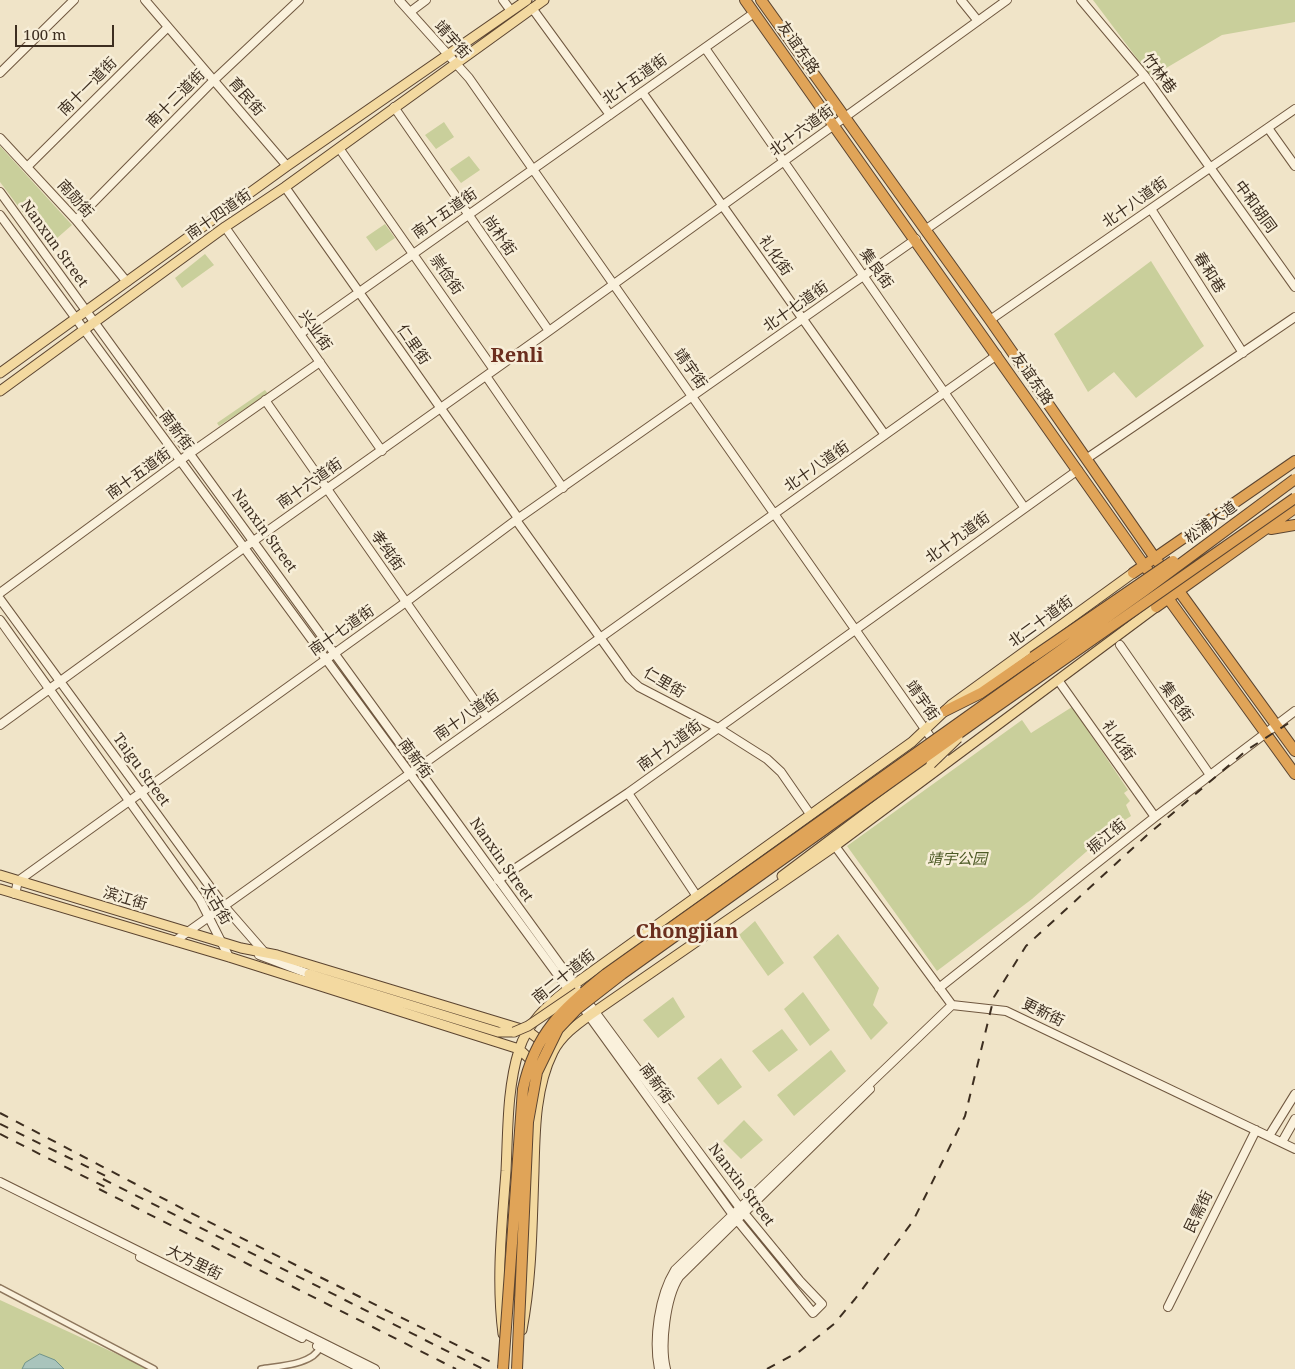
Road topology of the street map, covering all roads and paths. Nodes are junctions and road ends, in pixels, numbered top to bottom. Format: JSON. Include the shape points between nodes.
{"nodes":[{"id":1,"x":74,"y":0,"type":"edge"},
{"id":2,"x":145,"y":0,"type":"edge"},
{"id":3,"x":299,"y":0,"type":"edge"},
{"id":4,"x":399,"y":0,"type":"edge"},
{"id":5,"x":426,"y":0,"type":"edge"},
{"id":6,"x":503,"y":0,"type":"edge"},
{"id":7,"x":527,"y":0,"type":"edge"},
{"id":8,"x":544,"y":0,"type":"edge"},
{"id":9,"x":745,"y":0,"type":"edge"},
{"id":10,"x":761,"y":0,"type":"edge"},
{"id":11,"x":961,"y":0,"type":"edge"},
{"id":12,"x":1007,"y":0,"type":"edge"},
{"id":13,"x":1081,"y":0,"type":"edge"},
{"id":14,"x":532,"y":8,"type":"junction"},
{"id":15,"x":511,"y":11,"type":"junction"},
{"id":16,"x":410,"y":12,"type":"junction"},
{"id":17,"x":754,"y":13,"type":"junction"},
{"id":18,"x":978,"y":21,"type":"junction"},
{"id":19,"x":168,"y":27,"type":"junction"},
{"id":20,"x":705,"y":48,"type":"junction"},
{"id":21,"x":448,"y":56,"type":"junction"},
{"id":22,"x":455,"y":64,"type":"junction"},
{"id":23,"x":0,"y":73,"type":"edge"},
{"id":24,"x":1144,"y":76,"type":"junction"},
{"id":25,"x":214,"y":80,"type":"junction"},
{"id":26,"x":642,"y":92,"type":"junction"},
{"id":27,"x":394,"y":107,"type":"junction"},
{"id":28,"x":1295,"y":109,"type":"edge"},
{"id":29,"x":610,"y":115,"type":"junction"},
{"id":30,"x":846,"y":117,"type":"junction"},
{"id":31,"x":834,"y":126,"type":"junction"},
{"id":32,"x":1268,"y":128,"type":"junction"},
{"id":33,"x":0,"y":138,"type":"edge"},
{"id":34,"x":338,"y":148,"type":"junction"},
{"id":35,"x":784,"y":161,"type":"junction"},
{"id":36,"x":287,"y":166,"type":"junction"},
{"id":37,"x":1295,"y":166,"type":"edge"},
{"id":38,"x":27,"y":167,"type":"junction"},
{"id":39,"x":1209,"y":168,"type":"junction"},
{"id":40,"x":533,"y":170,"type":"junction"},
{"id":41,"x":285,"y":187,"type":"junction"},
{"id":42,"x":0,"y":192,"type":"edge"},
{"id":43,"x":722,"y":205,"type":"junction"},
{"id":44,"x":1151,"y":208,"type":"junction"},
{"id":45,"x":0,"y":216,"type":"edge"},
{"id":46,"x":467,"y":216,"type":"junction"},
{"id":47,"x":76,"y":220,"type":"junction"},
{"id":48,"x":225,"y":227,"type":"junction"},
{"id":49,"x":925,"y":230,"type":"junction"},
{"id":50,"x":916,"y":239,"type":"junction"},
{"id":51,"x":414,"y":253,"type":"junction"},
{"id":52,"x":864,"y":276,"type":"junction"},
{"id":53,"x":127,"y":282,"type":"junction"},
{"id":54,"x":613,"y":285,"type":"junction"},
{"id":55,"x":1295,"y":287,"type":"edge"},
{"id":56,"x":360,"y":292,"type":"junction"},
{"id":57,"x":86,"y":311,"type":"junction"},
{"id":58,"x":1295,"y":317,"type":"edge"},
{"id":59,"x":75,"y":318,"type":"junction"},
{"id":60,"x":803,"y":319,"type":"junction"},
{"id":61,"x":990,"y":320,"type":"junction"},
{"id":62,"x":94,"y":323,"type":"junction"},
{"id":63,"x":84,"y":330,"type":"junction"},
{"id":64,"x":549,"y":331,"type":"junction"},
{"id":65,"x":300,"y":334,"type":"junction"},
{"id":66,"x":1243,"y":353,"type":"junction"},
{"id":67,"x":997,"y":355,"type":"junction"},
{"id":68,"x":320,"y":362,"type":"junction"},
{"id":69,"x":494,"y":370,"type":"junction"},
{"id":70,"x":0,"y":373,"type":"edge"},
{"id":71,"x":486,"y":376,"type":"junction"},
{"id":72,"x":0,"y":391,"type":"edge"},
{"id":73,"x":945,"y":392,"type":"junction"},
{"id":74,"x":693,"y":398,"type":"junction"},
{"id":75,"x":265,"y":400,"type":"junction"},
{"id":76,"x":440,"y":408,"type":"junction"},
{"id":77,"x":885,"y":435,"type":"junction"},
{"id":78,"x":382,"y":450,"type":"junction"},
{"id":79,"x":189,"y":454,"type":"junction"},
{"id":80,"x":1086,"y":459,"type":"junction"},
{"id":81,"x":181,"y":460,"type":"junction"},
{"id":82,"x":1295,"y":461,"type":"edge"},
{"id":83,"x":1078,"y":470,"type":"junction"},
{"id":84,"x":1295,"y":479,"type":"edge"},
{"id":85,"x":563,"y":488,"type":"junction"},
{"id":86,"x":327,"y":489,"type":"junction"},
{"id":87,"x":1295,"y":498,"type":"edge"},
{"id":88,"x":1260,"y":505,"type":"junction"},
{"id":89,"x":1024,"y":507,"type":"junction"},
{"id":90,"x":1295,"y":508,"type":"edge"},
{"id":91,"x":774,"y":513,"type":"junction"},
{"id":92,"x":517,"y":519,"type":"junction"},
{"id":93,"x":1295,"y":525,"type":"edge"},
{"id":94,"x":1265,"y":531,"type":"junction"},
{"id":95,"x":254,"y":540,"type":"junction"},
{"id":96,"x":244,"y":546,"type":"junction"},
{"id":97,"x":1155,"y":558,"type":"junction"},
{"id":98,"x":1144,"y":565,"type":"junction"},
{"id":99,"x":1133,"y":573,"type":"joint"},
{"id":100,"x":1179,"y":591,"type":"junction"},
{"id":101,"x":0,"y":593,"type":"edge"},
{"id":102,"x":0,"y":598,"type":"edge"},
{"id":103,"x":1168,"y":598,"type":"junction"},
{"id":104,"x":406,"y":602,"type":"junction"},
{"id":105,"x":1154,"y":604,"type":"junction"},
{"id":106,"x":0,"y":620,"type":"edge"},
{"id":107,"x":855,"y":630,"type":"junction"},
{"id":108,"x":600,"y":639,"type":"junction"},
{"id":109,"x":1120,"y":645,"type":"dead end"},
{"id":110,"x":335,"y":652,"type":"junction"},
{"id":111,"x":325,"y":659,"type":"junction"},
{"id":112,"x":1058,"y":680,"type":"junction"},
{"id":113,"x":60,"y":682,"type":"junction"},
{"id":114,"x":50,"y":689,"type":"junction"},
{"id":115,"x":945,"y":711,"type":"junction"},
{"id":116,"x":1295,"y":711,"type":"edge"},
{"id":117,"x":487,"y":718,"type":"junction"},
{"id":118,"x":976,"y":721,"type":"junction"},
{"id":119,"x":1276,"y":724,"type":"junction"},
{"id":120,"x":0,"y":725,"type":"edge"},
{"id":121,"x":718,"y":728,"type":"junction"},
{"id":122,"x":926,"y":730,"type":"junction"},
{"id":123,"x":1265,"y":732,"type":"junction"},
{"id":124,"x":1295,"y":751,"type":"edge"},
{"id":125,"x":948,"y":762,"type":"junction"},
{"id":126,"x":418,"y":767,"type":"junction"},
{"id":127,"x":409,"y":774,"type":"junction"},
{"id":128,"x":1295,"y":774,"type":"edge"},
{"id":129,"x":1210,"y":775,"type":"junction"},
{"id":130,"x":628,"y":793,"type":"junction"},
{"id":131,"x":141,"y":794,"type":"junction"},
{"id":132,"x":131,"y":802,"type":"junction"},
{"id":133,"x":810,"y":814,"type":"junction"},
{"id":134,"x":1154,"y":817,"type":"junction"},
{"id":135,"x":832,"y":843,"type":"junction"},
{"id":136,"x":0,"y":876,"type":"edge"},
{"id":137,"x":498,"y":880,"type":"junction"},
{"id":138,"x":18,"y":881,"type":"junction"},
{"id":139,"x":0,"y":889,"type":"edge"},
{"id":140,"x":15,"y":894,"type":"junction"},
{"id":141,"x":696,"y":895,"type":"junction"},
{"id":142,"x":224,"y":906,"type":"junction"},
{"id":143,"x":209,"y":917,"type":"junction"},
{"id":144,"x":188,"y":932,"type":"junction"},
{"id":145,"x":176,"y":941,"type":"junction"},
{"id":146,"x":222,"y":942,"type":"junction"},
{"id":147,"x":241,"y":948,"type":"junction"},
{"id":148,"x":265,"y":953,"type":"junction"},
{"id":149,"x":229,"y":957,"type":"junction"},
{"id":150,"x":309,"y":974,"type":"joint"},
{"id":151,"x":606,"y":974,"type":"junction"},
{"id":152,"x":571,"y":986,"type":"junction"},
{"id":153,"x":939,"y":988,"type":"junction"},
{"id":154,"x":955,"y":1005,"type":"junction"},
{"id":155,"x":593,"y":1013,"type":"junction"},
{"id":156,"x":528,"y":1031,"type":"junction"},
{"id":157,"x":519,"y":1049,"type":"junction"},
{"id":158,"x":553,"y":1050,"type":"junction"},
{"id":159,"x":544,"y":1072,"type":"junction"},
{"id":160,"x":1295,"y":1094,"type":"edge"},
{"id":161,"x":1295,"y":1119,"type":"edge"},
{"id":162,"x":1256,"y":1130,"type":"junction"},
{"id":163,"x":1269,"y":1136,"type":"junction"},
{"id":164,"x":1282,"y":1142,"type":"junction"},
{"id":165,"x":1295,"y":1149,"type":"edge"},
{"id":166,"x":0,"y":1182,"type":"edge"},
{"id":167,"x":0,"y":1187,"type":"edge"},
{"id":168,"x":742,"y":1211,"type":"junction"},
{"id":169,"x":735,"y":1218,"type":"junction"},
{"id":170,"x":0,"y":1288,"type":"edge"},
{"id":171,"x":1168,"y":1307,"type":"dead end"},
{"id":172,"x":320,"y":1347,"type":"junction"},
{"id":173,"x":505,"y":1349,"type":"junction"},
{"id":174,"x":518,"y":1350,"type":"junction"},
{"id":175,"x":298,"y":1362,"type":"junction"},
{"id":176,"x":154,"y":1369,"type":"edge"},
{"id":177,"x":261,"y":1369,"type":"edge"},
{"id":178,"x":298,"y":1369,"type":"edge"},
{"id":179,"x":362,"y":1369,"type":"edge"},
{"id":180,"x":375,"y":1369,"type":"edge"},
{"id":181,"x":504,"y":1369,"type":"edge"},
{"id":182,"x":517,"y":1369,"type":"edge"},
{"id":183,"x":659,"y":1369,"type":"edge"},
{"id":184,"x":666,"y":1369,"type":"edge"}],
"edges":[{"from":1,"to":23,"type":"street"},
{"from":2,"to":19,"type":"street","name":"育民街"},
{"from":3,"to":25,"type":"street","name":"南十二道街"},
{"from":4,"to":16,"type":"street","name":"靖宇街"},
{"from":5,"to":16,"type":"street"},
{"from":6,"to":15,"type":"street"},
{"from":7,"to":15,"type":"main road"},
{"from":8,"to":14,"type":"main road","name":"南十四道街"},
{"from":9,"to":17,"type":"highway","name":"友谊东路"},
{"from":10,"to":30,"type":"highway","name":"友谊东路"},
{"from":11,"to":18,"type":"street"},
{"from":12,"to":18,"type":"street","name":"北十六道街"},
{"from":13,"to":24,"type":"street","name":"竹林巷"},
{"from":14,"to":22,"type":"main road","name":"南十四道街"},
{"from":14,"to":29,"type":"street"},
{"from":15,"to":21,"type":"main road"},
{"from":16,"to":21,"type":"street","name":"靖宇街"},
{"from":17,"to":20,"type":"street","name":"北十五道街"},
{"from":17,"to":31,"type":"highway","name":"友谊东路"},
{"from":18,"to":30,"type":"street","name":"北十六道街"},
{"from":19,"to":25,"type":"street","name":"育民街"},
{"from":19,"to":38,"type":"street","name":"南十一道街"},
{"from":20,"to":26,"type":"street","name":"北十五道街"},
{"from":20,"to":35,"type":"street","name":"集良街"},
{"from":21,"to":22,"type":"street","name":"靖宇街"},
{"from":21,"to":36,"type":"main road"},
{"from":22,"to":27,"type":"main road","name":"南十四道街"},
{"from":22,"to":40,"type":"street","name":"靖宇街","via":[[469,78]]},
{"from":24,"to":39,"type":"street","name":"竹林巷"},
{"from":24,"to":49,"type":"street"},
{"from":25,"to":36,"type":"street","name":"育民街"},
{"from":25,"to":47,"type":"street","name":"南十二道街"},
{"from":26,"to":29,"type":"street","name":"北十五道街"},
{"from":26,"to":43,"type":"street","name":"礼化街"},
{"from":27,"to":34,"type":"main road","name":"南十四道街"},
{"from":27,"to":46,"type":"street","name":"尚朴街"},
{"from":28,"to":32,"type":"street","name":"北十八道街"},
{"from":29,"to":40,"type":"street","name":"北十五道街"},
{"from":30,"to":31,"type":"street","name":"北十六道街"},
{"from":30,"to":49,"type":"highway","name":"友谊东路"},
{"from":31,"to":35,"type":"street","name":"北十六道街"},
{"from":31,"to":50,"type":"highway","name":"友谊东路"},
{"from":32,"to":37,"type":"street"},
{"from":32,"to":39,"type":"street","name":"北十八道街"},
{"from":33,"to":38,"type":"street","name":"南勋街"},
{"from":34,"to":41,"type":"main road","name":"南十四道街"},
{"from":34,"to":51,"type":"street","name":"崇俭街"},
{"from":35,"to":43,"type":"street","name":"北十六道街"},
{"from":35,"to":52,"type":"street","name":"集良街"},
{"from":36,"to":53,"type":"main road"},
{"from":38,"to":47,"type":"street","name":"南勋街"},
{"from":39,"to":44,"type":"street","name":"北十八道街"},
{"from":39,"to":55,"type":"street","name":"中和胡同"},
{"from":40,"to":46,"type":"street","name":"南十五道街"},
{"from":40,"to":54,"type":"street","name":"靖宇街"},
{"from":41,"to":48,"type":"main road","name":"南十四道街"},
{"from":41,"to":56,"type":"street","name":"仁里街"},
{"from":42,"to":57,"type":"street","name":"Nanxun Street"},
{"from":43,"to":54,"type":"street","name":"北十六道街"},
{"from":43,"to":60,"type":"street","name":"礼化街"},
{"from":44,"to":61,"type":"street","name":"北十八道街"},
{"from":44,"to":66,"type":"street","name":"春和巷"},
{"from":45,"to":59,"type":"street"},
{"from":46,"to":51,"type":"street","name":"南十五道街"},
{"from":46,"to":64,"type":"street","name":"尚朴街"},
{"from":47,"to":53,"type":"street","name":"南勋街"},
{"from":48,"to":62,"type":"main road","name":"南十四道街"},
{"from":48,"to":65,"type":"street","name":"兴业街"},
{"from":49,"to":61,"type":"highway","name":"友谊东路"},
{"from":50,"to":52,"type":"street","name":"北十七道街"},
{"from":50,"to":67,"type":"highway","name":"友谊东路"},
{"from":51,"to":56,"type":"street","name":"南十五道街"},
{"from":51,"to":69,"type":"street","name":"崇俭街"},
{"from":52,"to":60,"type":"street","name":"北十七道街"},
{"from":52,"to":73,"type":"street","name":"集良街"},
{"from":53,"to":57,"type":"main road"},
{"from":54,"to":64,"type":"street","name":"南十六道街"},
{"from":54,"to":74,"type":"street","name":"靖宇街"},
{"from":56,"to":65,"type":"street","name":"南十五道街"},
{"from":56,"to":76,"type":"street","name":"仁里街"},
{"from":57,"to":59,"type":"main road"},
{"from":57,"to":62,"type":"street","name":"Nanxin Street"},
{"from":58,"to":66,"type":"street"},
{"from":59,"to":63,"type":"street","name":"南新街"},
{"from":59,"to":70,"type":"main road"},
{"from":60,"to":74,"type":"street","name":"北十七道街"},
{"from":60,"to":77,"type":"street","name":"礼化街"},
{"from":61,"to":80,"type":"highway","name":"友谊东路"},
{"from":62,"to":63,"type":"main road","name":"南十四道街"},
{"from":62,"to":79,"type":"street","name":"Nanxin Street"},
{"from":63,"to":72,"type":"main road","name":"南十四道街"},
{"from":63,"to":81,"type":"street","name":"南新街"},
{"from":64,"to":69,"type":"street","name":"南十六道街"},
{"from":65,"to":68,"type":"street","name":"兴业街"},
{"from":66,"to":80,"type":"street"},
{"from":67,"to":73,"type":"street","name":"北十八道街"},
{"from":67,"to":83,"type":"highway","name":"友谊东路"},
{"from":68,"to":75,"type":"street","name":"南十五道街"},
{"from":68,"to":78,"type":"street","name":"兴业街"},
{"from":69,"to":71,"type":"street","name":"南十六道街"},
{"from":71,"to":76,"type":"street","name":"南十六道街"},
{"from":71,"to":85,"type":"street"},
{"from":73,"to":77,"type":"street","name":"北十八道街"},
{"from":73,"to":89,"type":"street","name":"集良街"},
{"from":74,"to":85,"type":"street","name":"南十七道街"},
{"from":74,"to":91,"type":"street","name":"靖宇街"},
{"from":75,"to":79,"type":"street","name":"南十五道街"},
{"from":75,"to":86,"type":"street","name":"孝纯街"},
{"from":76,"to":78,"type":"street","name":"南十六道街"},
{"from":76,"to":92,"type":"street","name":"仁里街"},
{"from":77,"to":91,"type":"street","name":"北十八道街"},
{"from":78,"to":86,"type":"street","name":"南十六道街"},
{"from":79,"to":81,"type":"street","name":"南十五道街"},
{"from":79,"to":95,"type":"street","name":"Nanxin Street"},
{"from":80,"to":97,"type":"highway","name":"友谊东路"},
{"from":81,"to":96,"type":"street","name":"南新街"},
{"from":81,"to":101,"type":"street","name":"南十五道街"},
{"from":82,"to":97,"type":"highway","name":"北二十道街"},
{"from":83,"to":89,"type":"street","name":"北十九道街"},
{"from":83,"to":98,"type":"highway","name":"友谊东路"},
{"from":84,"to":88,"type":"highway","name":"松浦大道","bridge":true},
{"from":85,"to":92,"type":"street","name":"南十七道街"},
{"from":86,"to":95,"type":"street","name":"南十六道街"},
{"from":86,"to":104,"type":"street","name":"孝纯街"},
{"from":87,"to":105,"type":"highway","name":"松浦大道","bridge":true},
{"from":88,"to":115,"type":"highway","bridge":true,"via":[[981,693]]},
{"from":88,"to":151,"type":"highway","name":"松浦大道","bridge":true},
{"from":89,"to":107,"type":"street","name":"北十九道街"},
{"from":90,"to":94,"type":"highway"},
{"from":91,"to":107,"type":"street","name":"靖宇街"},
{"from":91,"to":108,"type":"street","name":"南十八道街"},
{"from":92,"to":104,"type":"street","name":"南十七道街"},
{"from":92,"to":108,"type":"street","name":"仁里街"},
{"from":93,"to":94,"type":"highway"},
{"from":94,"to":100,"type":"highway"},
{"from":95,"to":96,"type":"street","name":"南十六道街"},
{"from":95,"to":110,"type":"street","name":"Nanxin Street"},
{"from":96,"to":111,"type":"street","name":"南新街"},
{"from":96,"to":113,"type":"street","name":"南十六道街"},
{"from":97,"to":98,"type":"highway","name":"北二十道街"},
{"from":97,"to":100,"type":"highway","name":"友谊东路"},
{"from":98,"to":99,"type":"highway","name":"北二十道街"},
{"from":98,"to":103,"type":"highway","name":"友谊东路"},
{"from":99,"to":115,"type":"main road","name":"北二十道街"},
{"from":100,"to":103,"type":"highway"},
{"from":100,"to":119,"type":"highway","name":"友谊东路"},
{"from":102,"to":113,"type":"street","name":"Taigu Street"},
{"from":103,"to":105,"type":"highway"},
{"from":103,"to":123,"type":"highway","name":"友谊东路"},
{"from":104,"to":110,"type":"street","name":"南十七道街"},
{"from":104,"to":117,"type":"street","name":"孝纯街"},
{"from":105,"to":112,"type":"main road"},
{"from":105,"to":118,"type":"highway","bridge":true},
{"from":106,"to":114,"type":"street","name":"太古街"},
{"from":107,"to":121,"type":"street","name":"南十九道街"},
{"from":107,"to":122,"type":"street","name":"靖宇街"},
{"from":108,"to":117,"type":"street","name":"南十八道街"},
{"from":108,"to":121,"type":"street","name":"仁里街","via":[[639,687]]},
{"from":109,"to":129,"type":"street","name":"集良街"},
{"from":110,"to":111,"type":"street","name":"南十七道街"},
{"from":110,"to":126,"type":"street","name":"Nanxin Street"},
{"from":111,"to":127,"type":"street","name":"南新街"},
{"from":111,"to":131,"type":"street","name":"南十七道街"},
{"from":112,"to":125,"type":"main road"},
{"from":112,"to":134,"type":"street","name":"礼化街"},
{"from":113,"to":114,"type":"street","name":"南十六道街"},
{"from":113,"to":131,"type":"street","name":"Taigu Street"},
{"from":114,"to":120,"type":"street","name":"南十六道街"},
{"from":114,"to":132,"type":"street","name":"太古街"},
{"from":115,"to":122,"type":"main road","name":"北二十道街"},
{"from":116,"to":119,"type":"street","name":"振江街"},
{"from":117,"to":126,"type":"street","name":"南十八道街"},
{"from":118,"to":135,"type":"main road","bridge":true,"via":[[931,764]]},
{"from":118,"to":174,"type":"highway","bridge":true,"via":[[622,974],[577,1009],[558,1029],[537,1072],[528,1122]]},
{"from":119,"to":123,"type":"street","name":"振江街"},
{"from":119,"to":124,"type":"highway","name":"友谊东路"},
{"from":121,"to":130,"type":"street","name":"南十九道街"},
{"from":121,"to":133,"type":"street","name":"仁里街","via":[[767,759],[781,772]]},
{"from":122,"to":125,"type":"street","name":"靖宇街"},
{"from":122,"to":133,"type":"main road","name":"北二十道街"},
{"from":123,"to":128,"type":"highway","name":"友谊东路"},
{"from":123,"to":129,"type":"street","name":"振江街"},
{"from":125,"to":135,"type":"main road"},
{"from":126,"to":127,"type":"street","name":"南十八道街"},
{"from":126,"to":137,"type":"street","name":"Nanxin Street"},
{"from":127,"to":142,"type":"street","name":"南十八道街"},
{"from":127,"to":152,"type":"street","name":"南新街"},
{"from":129,"to":134,"type":"street","name":"振江街"},
{"from":130,"to":137,"type":"street","name":"南十九道街"},
{"from":130,"to":141,"type":"street"},
{"from":131,"to":132,"type":"street","name":"南十七道街"},
{"from":131,"to":142,"type":"street","name":"Taigu Street"},
{"from":132,"to":138,"type":"street","name":"南十七道街"},
{"from":132,"to":143,"type":"street","name":"太古街"},
{"from":133,"to":135,"type":"street"},
{"from":133,"to":141,"type":"main road","name":"南二十道街"},
{"from":134,"to":153,"type":"street","name":"振江街"},
{"from":135,"to":153,"type":"street"},
{"from":135,"to":155,"type":"main road"},
{"from":136,"to":138,"type":"main road","name":"滨江街"},
{"from":137,"to":152,"type":"street","name":"Nanxin Street"},
{"from":138,"to":140,"type":"street"},
{"from":138,"to":144,"type":"main road","name":"滨江街"},
{"from":139,"to":140,"type":"main road"},
{"from":140,"to":145,"type":"main road"},
{"from":141,"to":152,"type":"main road","name":"南二十道街"},
{"from":142,"to":143,"type":"street","name":"南十八道街"},
{"from":142,"to":148,"type":"street","name":"Taigu Street"},
{"from":143,"to":144,"type":"street","name":"南十八道街"},
{"from":143,"to":146,"type":"street","name":"太古街"},
{"from":144,"to":145,"type":"street","name":"南十八道街"},
{"from":144,"to":146,"type":"main road","name":"滨江街"},
{"from":145,"to":149,"type":"main road"},
{"from":146,"to":147,"type":"main road","name":"滨江街"},
{"from":146,"to":149,"type":"street","name":"太古街"},
{"from":147,"to":148,"type":"main road"},
{"from":147,"to":150,"type":"street"},
{"from":148,"to":156,"type":"main road"},
{"from":149,"to":157,"type":"main road"},
{"from":150,"to":151,"type":"main road","bridge":true,"via":[[498,1032],[514,1032],[528,1026]]},
{"from":151,"to":173,"type":"highway","name":"松浦大道","bridge":true,"via":[[550,1025],[527,1067],[520,1114]]},
{"from":152,"to":155,"type":"street","name":"南新街"},
{"from":152,"to":156,"type":"main road","name":"南二十道街","via":[[548,1004]]},
{"from":153,"to":154,"type":"street"},
{"from":154,"to":162,"type":"street","name":"更新街","via":[[1006,1011]]},
{"from":154,"to":168,"type":"street"},
{"from":155,"to":158,"type":"main road","via":[[571,1029]]},
{"from":155,"to":168,"type":"street","name":"Nanxin Street"},
{"from":155,"to":169,"type":"street","name":"南新街"},
{"from":156,"to":157,"type":"main road","name":"南二十道街"},
{"from":156,"to":158,"type":"main road"},
{"from":157,"to":159,"type":"main road"},
{"from":157,"to":173,"type":"main road","name":"南二十道街","via":[[509,1116],[498,1300]]},
{"from":158,"to":159,"type":"main road"},
{"from":159,"to":174,"type":"main road","via":[[535,1122],[529,1288]]},
{"from":160,"to":163,"type":"street"},
{"from":161,"to":164,"type":"street"},
{"from":162,"to":163,"type":"street","name":"更新街"},
{"from":162,"to":171,"type":"street","name":"民需街"},
{"from":163,"to":164,"type":"street","name":"更新街"},
{"from":164,"to":165,"type":"street","name":"更新街"},
{"from":166,"to":180,"type":"street","name":"大方里街"},
{"from":167,"to":172,"type":"street","name":"大方里街"},
{"from":168,"to":169,"type":"street"},
{"from":168,"to":169,"type":"street","name":"Nanxin Street","via":[[822,1304],[813,1313]]},
{"from":169,"to":183,"type":"street","via":[[684,1260],[668,1281],[661,1307]]},
{"from":169,"to":184,"type":"street","via":[[675,1283],[668,1310]]},
{"from":170,"to":176,"type":"street"},
{"from":172,"to":175,"type":"street","via":[[318,1353]]},
{"from":172,"to":179,"type":"street","name":"大方里街"},
{"from":173,"to":181,"type":"highway","name":"松浦大道","bridge":true},
{"from":174,"to":182,"type":"highway","bridge":true},
{"from":175,"to":177,"type":"street"},
{"from":175,"to":178,"type":"street"}]}
